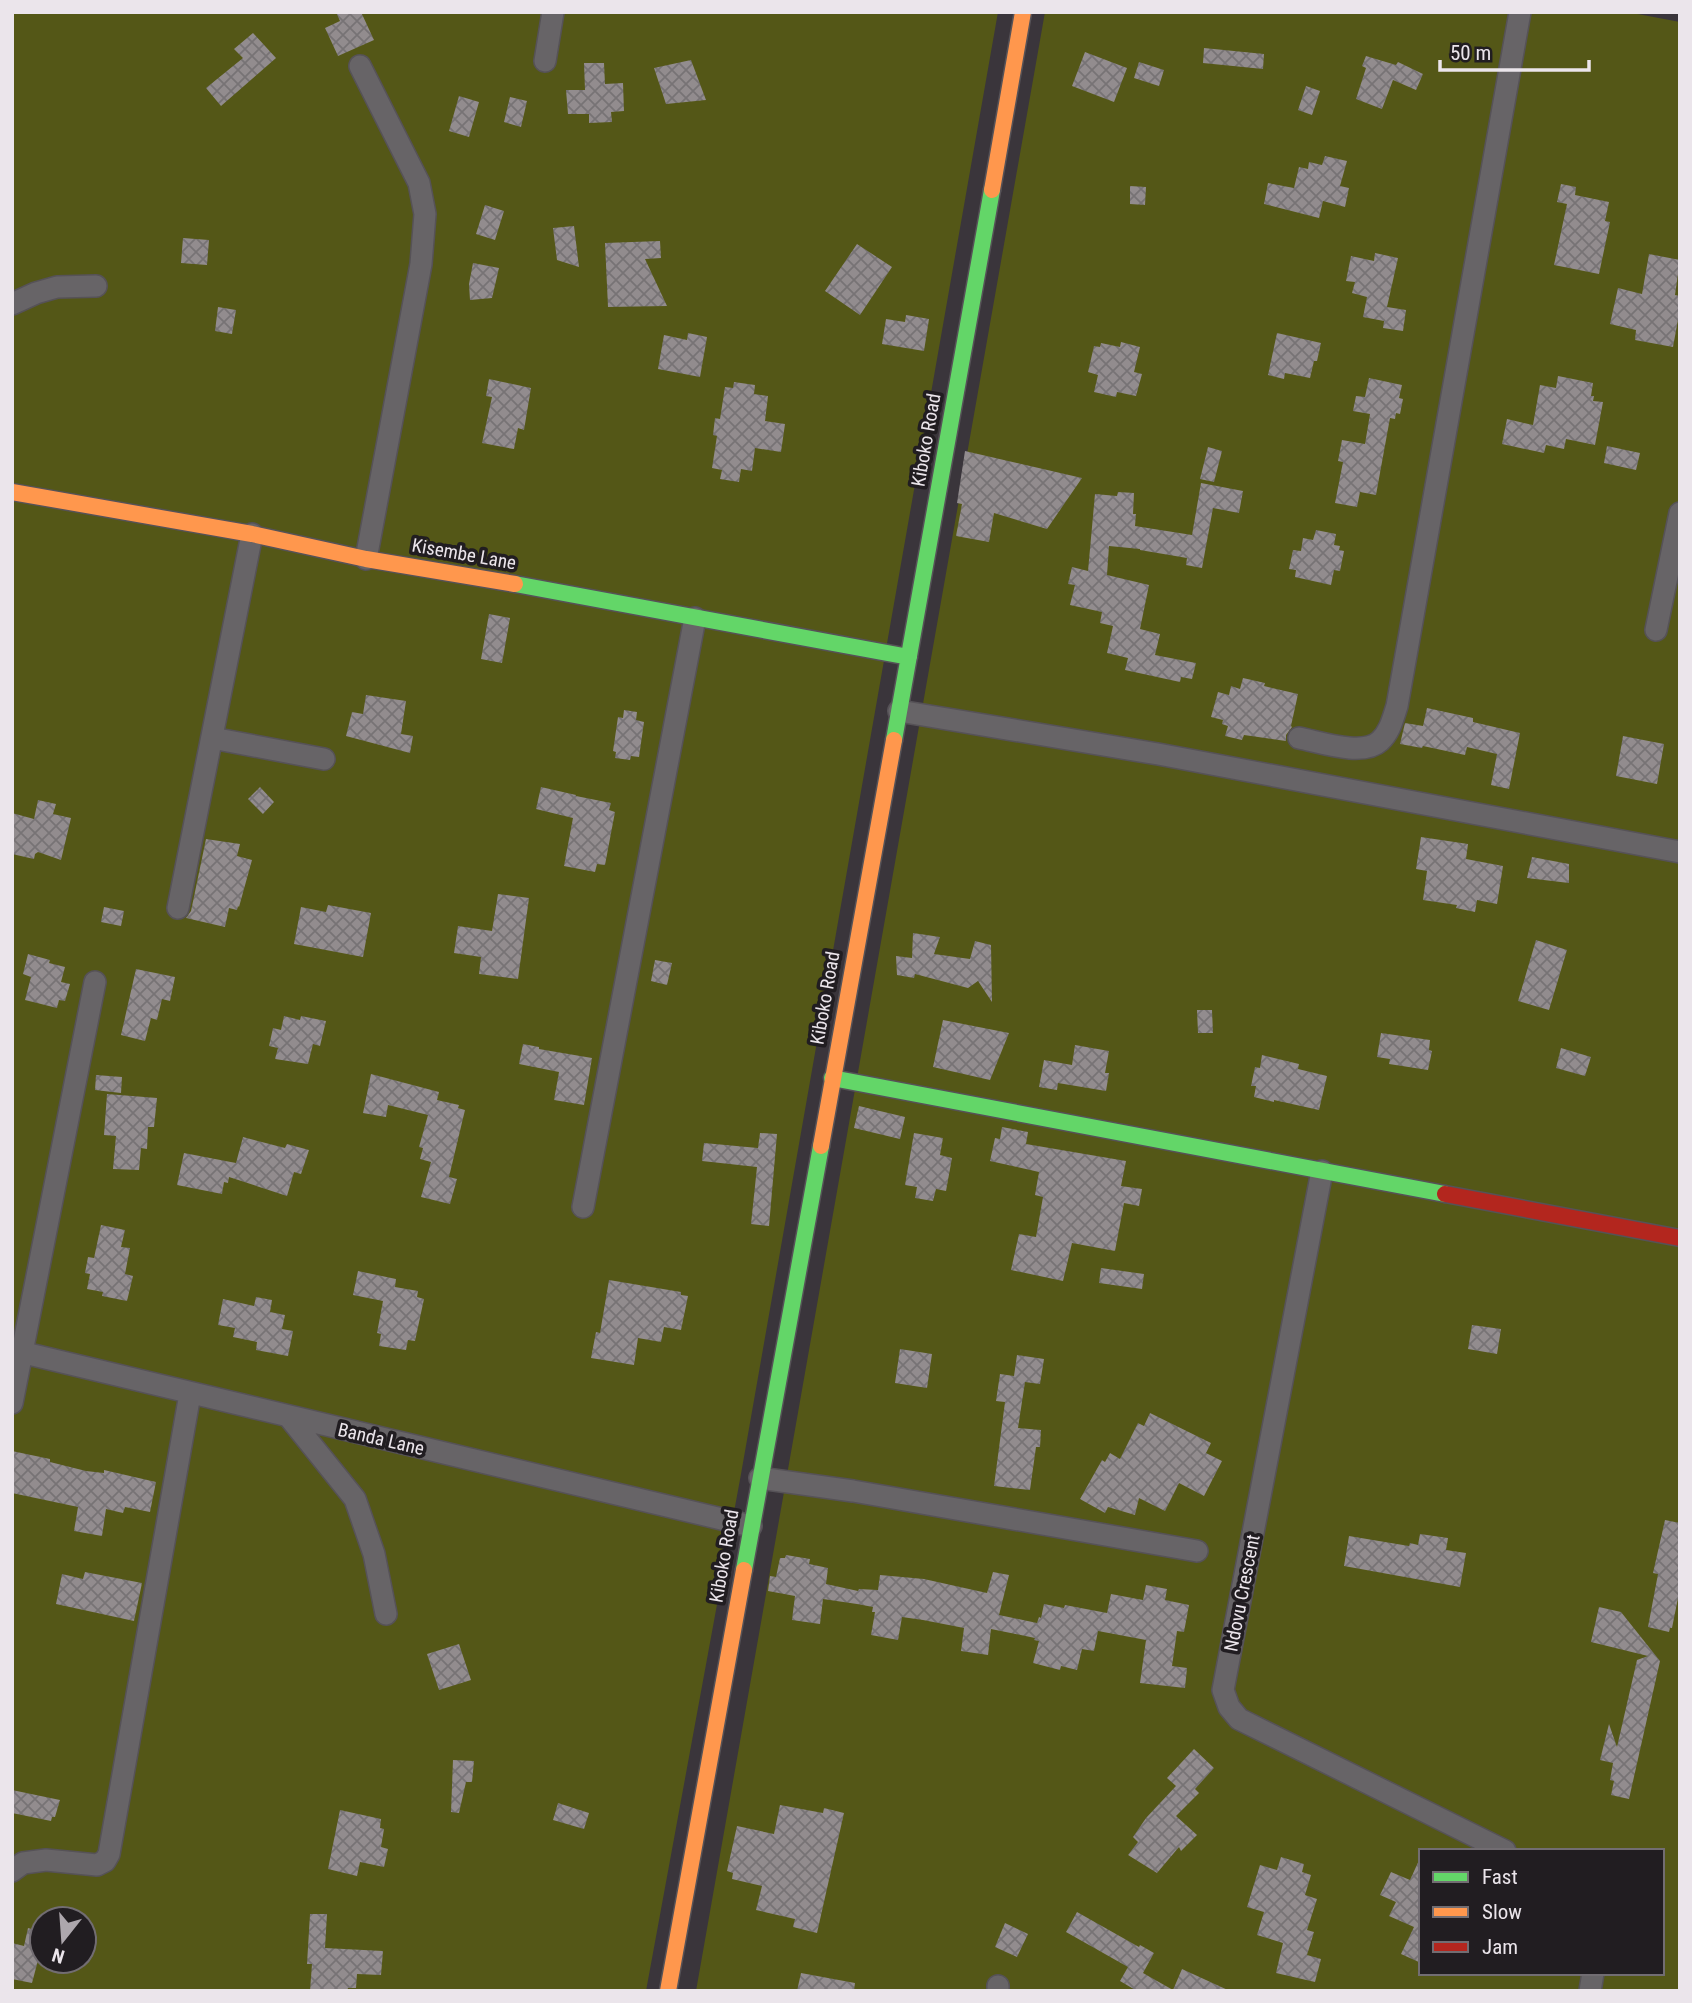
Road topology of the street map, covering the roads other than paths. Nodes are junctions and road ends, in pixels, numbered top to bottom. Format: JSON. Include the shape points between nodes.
{"nodes":[{"id":1,"x":553,"y":12,"type":"edge"},
{"id":2,"x":1023,"y":12,"type":"edge"},
{"id":3,"x":1520,"y":12,"type":"edge"},
{"id":4,"x":545,"y":61,"type":"dead end"},
{"id":5,"x":360,"y":66,"type":"dead end"},
{"id":6,"x":96,"y":286,"type":"dead end"},
{"id":7,"x":12,"y":304,"type":"edge"},
{"id":8,"x":12,"y":492,"type":"edge"},
{"id":9,"x":1680,"y":513,"type":"edge"},
{"id":10,"x":252,"y":534,"type":"junction"},
{"id":11,"x":366,"y":559,"type":"junction"},
{"id":12,"x":695,"y":618,"type":"junction"},
{"id":13,"x":1656,"y":630,"type":"dead end"},
{"id":14,"x":909,"y":657,"type":"junction"},
{"id":15,"x":899,"y":711,"type":"junction"},
{"id":16,"x":212,"y":738,"type":"junction"},
{"id":17,"x":1299,"y":738,"type":"dead end"},
{"id":18,"x":324,"y":759,"type":"dead end"},
{"id":19,"x":1680,"y":852,"type":"edge"},
{"id":20,"x":178,"y":908,"type":"dead end"},
{"id":21,"x":95,"y":982,"type":"dead end"},
{"id":22,"x":832,"y":1078,"type":"junction"},
{"id":23,"x":1322,"y":1171,"type":"junction"},
{"id":24,"x":583,"y":1207,"type":"dead end"},
{"id":25,"x":1680,"y":1238,"type":"edge"},
{"id":26,"x":17,"y":1351,"type":"edge"},
{"id":27,"x":190,"y":1394,"type":"junction"},
{"id":28,"x":12,"y":1403,"type":"edge"},
{"id":29,"x":289,"y":1417,"type":"junction"},
{"id":30,"x":760,"y":1478,"type":"junction"},
{"id":31,"x":751,"y":1526,"type":"junction"},
{"id":32,"x":1197,"y":1551,"type":"dead end"},
{"id":33,"x":386,"y":1614,"type":"dead end"},
{"id":34,"x":1501,"y":1849,"type":"edge"},
{"id":35,"x":12,"y":1871,"type":"edge"},
{"id":36,"x":667,"y":1991,"type":"edge"}],
"edges":[{"from":1,"to":4,"type":"street"},
{"from":2,"to":14,"type":"street","name":"Kiboko Road"},
{"from":3,"to":17,"type":"street","via":[[1397,706],[1380,742],[1363,750]]},
{"from":5,"to":11,"type":"street","via":[[419,183],[425,214],[421,264]]},
{"from":6,"to":7,"type":"street","via":[[57,287]]},
{"from":8,"to":10,"type":"street","name":"Kisembe Lane"},
{"from":9,"to":13,"type":"street"},
{"from":10,"to":11,"type":"street","name":"Kisembe Lane"},
{"from":10,"to":16,"type":"street"},
{"from":11,"to":12,"type":"street","name":"Kisembe Lane"},
{"from":12,"to":14,"type":"street","name":"Kisembe Lane"},
{"from":12,"to":24,"type":"street"},
{"from":14,"to":15,"type":"street","name":"Kiboko Road"},
{"from":15,"to":19,"type":"street","via":[[1158,754]]},
{"from":15,"to":22,"type":"street","name":"Kiboko Road"},
{"from":16,"to":18,"type":"street"},
{"from":16,"to":20,"type":"street"},
{"from":21,"to":26,"type":"street"},
{"from":22,"to":23,"type":"street"},
{"from":22,"to":30,"type":"street","name":"Kiboko Road"},
{"from":23,"to":25,"type":"street"},
{"from":23,"to":34,"type":"street","name":"Ndovu Crescent","via":[[1223,1690],[1239,1719]]},
{"from":26,"to":27,"type":"street","name":"Banda Lane"},
{"from":26,"to":28,"type":"street"},
{"from":27,"to":29,"type":"street","name":"Banda Lane"},
{"from":27,"to":35,"type":"street","via":[[109,1854],[97,1865],[47,1860],[23,1863]]},
{"from":29,"to":31,"type":"street","name":"Banda Lane"},
{"from":29,"to":33,"type":"street","via":[[355,1499],[374,1554]]},
{"from":30,"to":31,"type":"street","name":"Kiboko Road"},
{"from":30,"to":32,"type":"street"},
{"from":31,"to":36,"type":"street","name":"Kiboko Road"}]}
